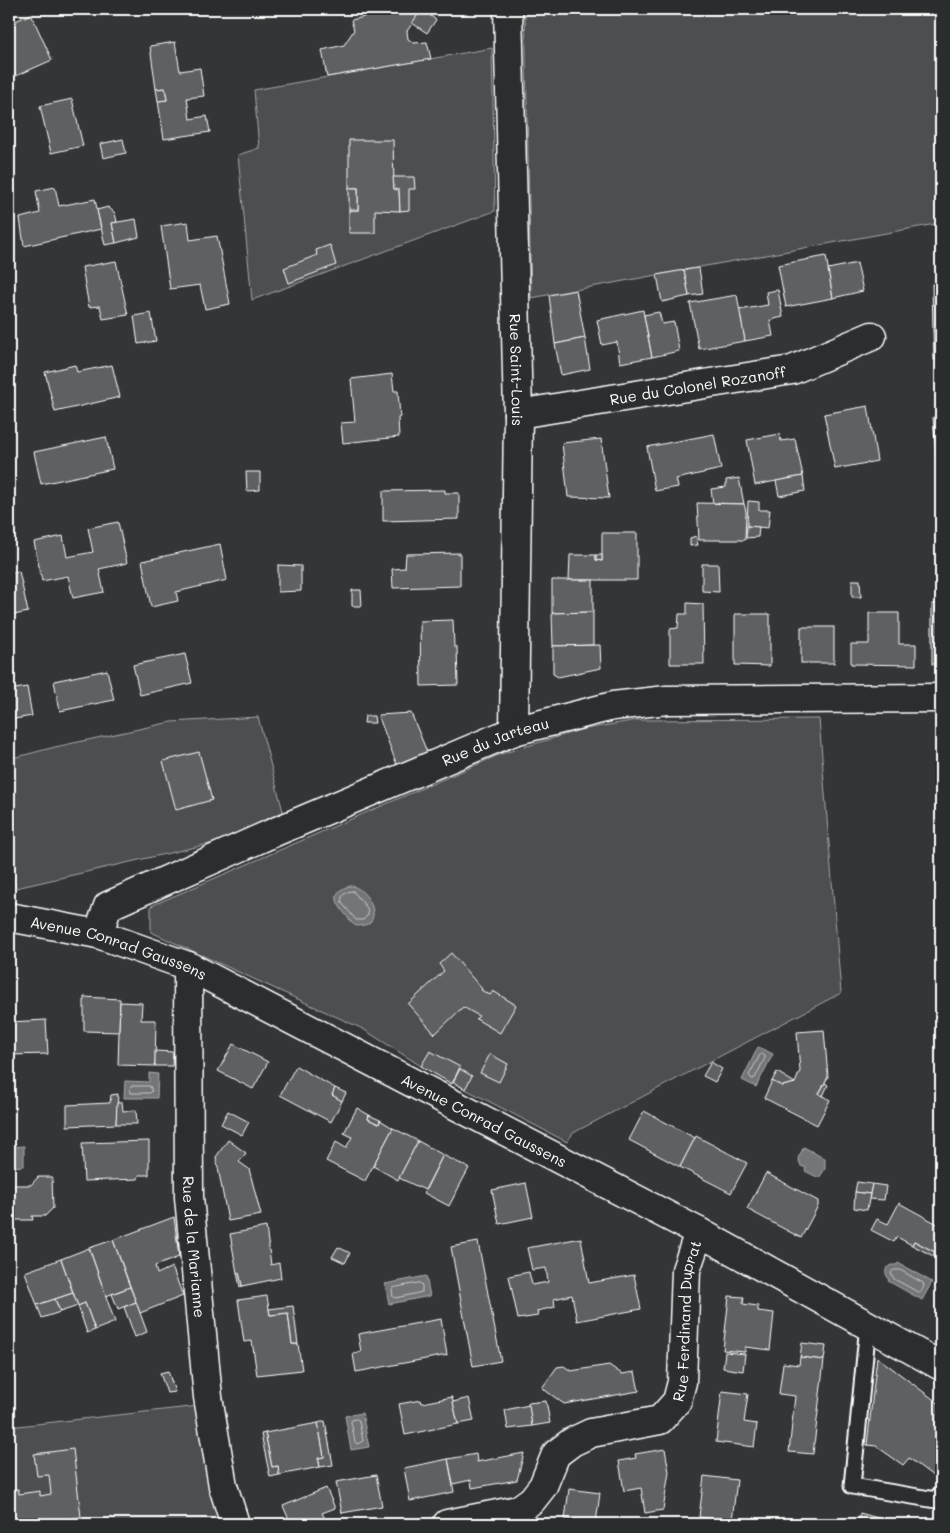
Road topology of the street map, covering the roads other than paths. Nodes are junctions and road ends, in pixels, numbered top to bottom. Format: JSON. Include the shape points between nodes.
{"nodes":[{"id":1,"x":508,"y":9,"type":"edge"},
{"id":2,"x":872,"y":336,"type":"dead end"},
{"id":3,"x":518,"y":414,"type":"junction"},
{"id":4,"x":941,"y":698,"type":"edge"},
{"id":5,"x":514,"y":731,"type":"junction"},
{"id":6,"x":9,"y":917,"type":"edge"},
{"id":7,"x":98,"y":934,"type":"junction"},
{"id":8,"x":188,"y":966,"type":"junction"},
{"id":9,"x":699,"y":1232,"type":"junction"},
{"id":10,"x":868,"y":1325,"type":"junction"},
{"id":11,"x":941,"y":1366,"type":"edge"},
{"id":12,"x":941,"y":1493,"type":"edge"},
{"id":13,"x":235,"y":1524,"type":"edge"},
{"id":14,"x":447,"y":1524,"type":"edge"}],
"edges":[{"from":1,"to":3,"type":"street","name":"Rue Saint-Louis"},
{"from":2,"to":3,"type":"street","name":"Rue du Colonel Rozanoff","via":[[792,370]]},
{"from":3,"to":5,"type":"street","name":"Rue Saint-Louis"},
{"from":4,"to":5,"type":"street","name":"Rue du Jarteau","via":[[667,700],[613,706]]},
{"from":5,"to":7,"type":"street","name":"Rue du Jarteau","via":[[108,906]]},
{"from":6,"to":7,"type":"street","name":"Avenue Conrad Gaussens"},
{"from":7,"to":8,"type":"street","name":"Avenue Conrad Gaussens"},
{"from":8,"to":9,"type":"street","name":"Avenue Conrad Gaussens"},
{"from":8,"to":13,"type":"street","name":"Rue de la Marianne","via":[[190,1197],[208,1397],[223,1486]]},
{"from":9,"to":10,"type":"street","name":"Avenue Conrad Gaussens"},
{"from":9,"to":14,"type":"street","name":"Rue Ferdinand Duprat","via":[[686,1270],[682,1382],[677,1401],[660,1420],[592,1433],[572,1442],[556,1454],[543,1486],[518,1510]]},
{"from":10,"to":11,"type":"street","name":"Avenue Conrad Gaussens"},
{"from":10,"to":12,"type":"lane","via":[[852,1486],[936,1500]]}]}
